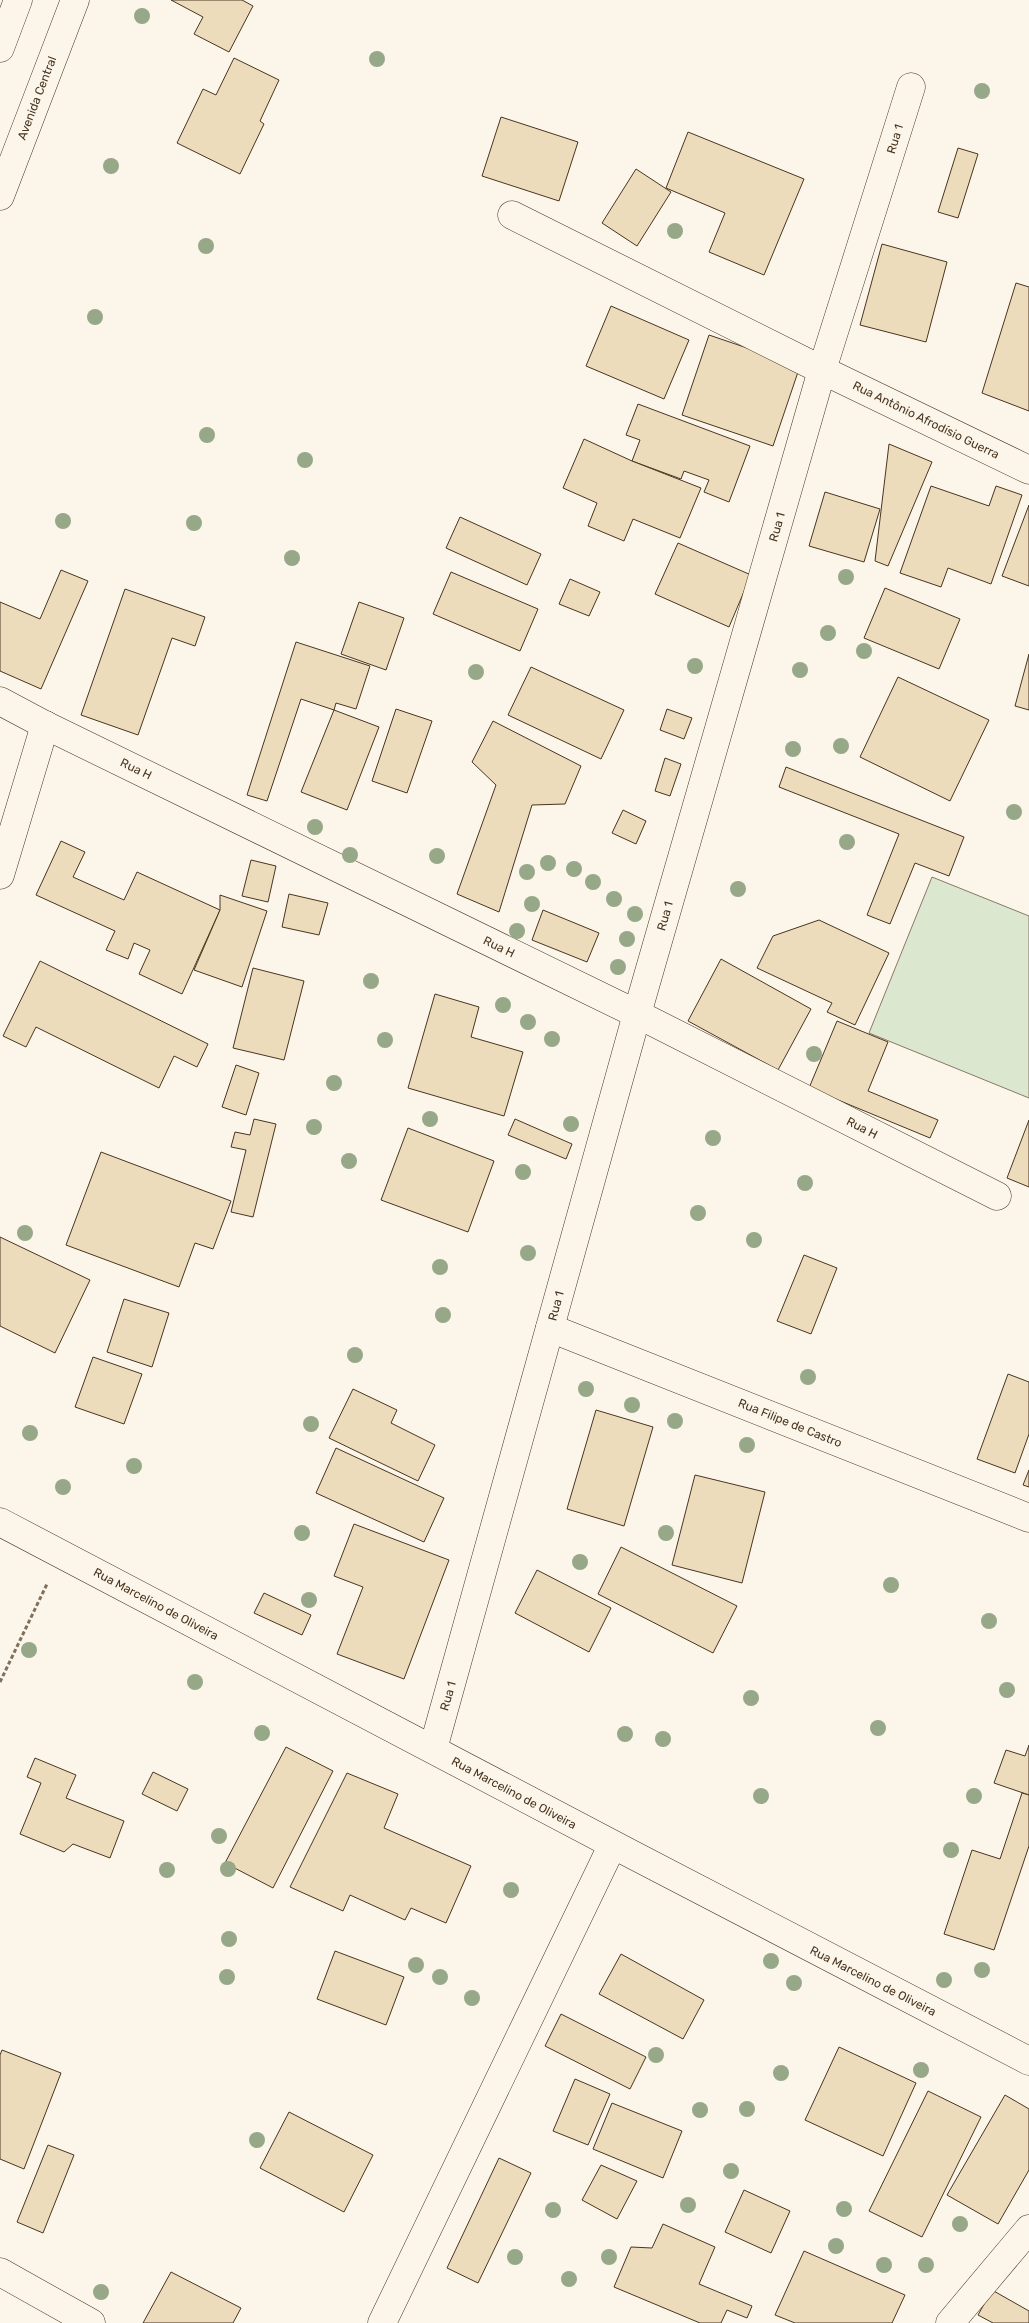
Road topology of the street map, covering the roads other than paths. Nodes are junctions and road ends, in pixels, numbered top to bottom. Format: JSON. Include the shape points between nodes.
{"nodes":[{"id":1,"x":18,"y":0,"type":"edge"},
{"id":2,"x":75,"y":0,"type":"edge"},
{"id":3,"x":0,"y":48,"type":"edge"},
{"id":4,"x":911,"y":88,"type":"dead end"},
{"id":5,"x":0,"y":196,"type":"edge"},
{"id":6,"x":512,"y":215,"type":"dead end"},
{"id":7,"x":822,"y":370,"type":"junction"},
{"id":8,"x":1029,"y":470,"type":"edge"},
{"id":9,"x":0,"y":701,"type":"edge"},
{"id":10,"x":45,"y":725,"type":"junction"},
{"id":11,"x":0,"y":875,"type":"edge"},
{"id":12,"x":637,"y":1014,"type":"junction"},
{"id":13,"x":997,"y":1196,"type":"dead end"},
{"id":14,"x":550,"y":1328,"type":"junction"},
{"id":15,"x":1029,"y":1518,"type":"edge"},
{"id":16,"x":0,"y":1522,"type":"edge"},
{"id":17,"x":433,"y":1749,"type":"junction"},
{"id":18,"x":612,"y":1846,"type":"junction"},
{"id":19,"x":1029,"y":2061,"type":"edge"},
{"id":20,"x":1029,"y":2229,"type":"edge"},
{"id":21,"x":0,"y":2272,"type":"edge"},
{"id":22,"x":91,"y":2323,"type":"edge"},
{"id":23,"x":382,"y":2323,"type":"edge"},
{"id":24,"x":950,"y":2323,"type":"edge"}],
"edges":[{"from":1,"to":3,"type":"street"},
{"from":2,"to":5,"type":"street","name":"Avenida Central"},
{"from":4,"to":7,"type":"street","name":"Rua 1"},
{"from":6,"to":7,"type":"street","name":"Rua Antônio Afrodísio Guerra"},
{"from":7,"to":8,"type":"street","name":"Rua Antônio Afrodísio Guerra"},
{"from":7,"to":12,"type":"street","name":"Rua 1"},
{"from":9,"to":10,"type":"street","name":"Rua H"},
{"from":10,"to":11,"type":"street"},
{"from":10,"to":12,"type":"street","name":"Rua H"},
{"from":12,"to":13,"type":"street","name":"Rua H"},
{"from":12,"to":14,"type":"street","name":"Rua 1"},
{"from":14,"to":15,"type":"street","name":"Rua Filipe de Castro"},
{"from":14,"to":17,"type":"street","name":"Rua 1"},
{"from":16,"to":17,"type":"street","name":"Rua Marcelino de Oliveira"},
{"from":17,"to":18,"type":"street","name":"Rua Marcelino de Oliveira"},
{"from":18,"to":19,"type":"street","name":"Rua Marcelino de Oliveira"},
{"from":18,"to":23,"type":"street"},
{"from":20,"to":24,"type":"street"},
{"from":21,"to":22,"type":"street"}]}
